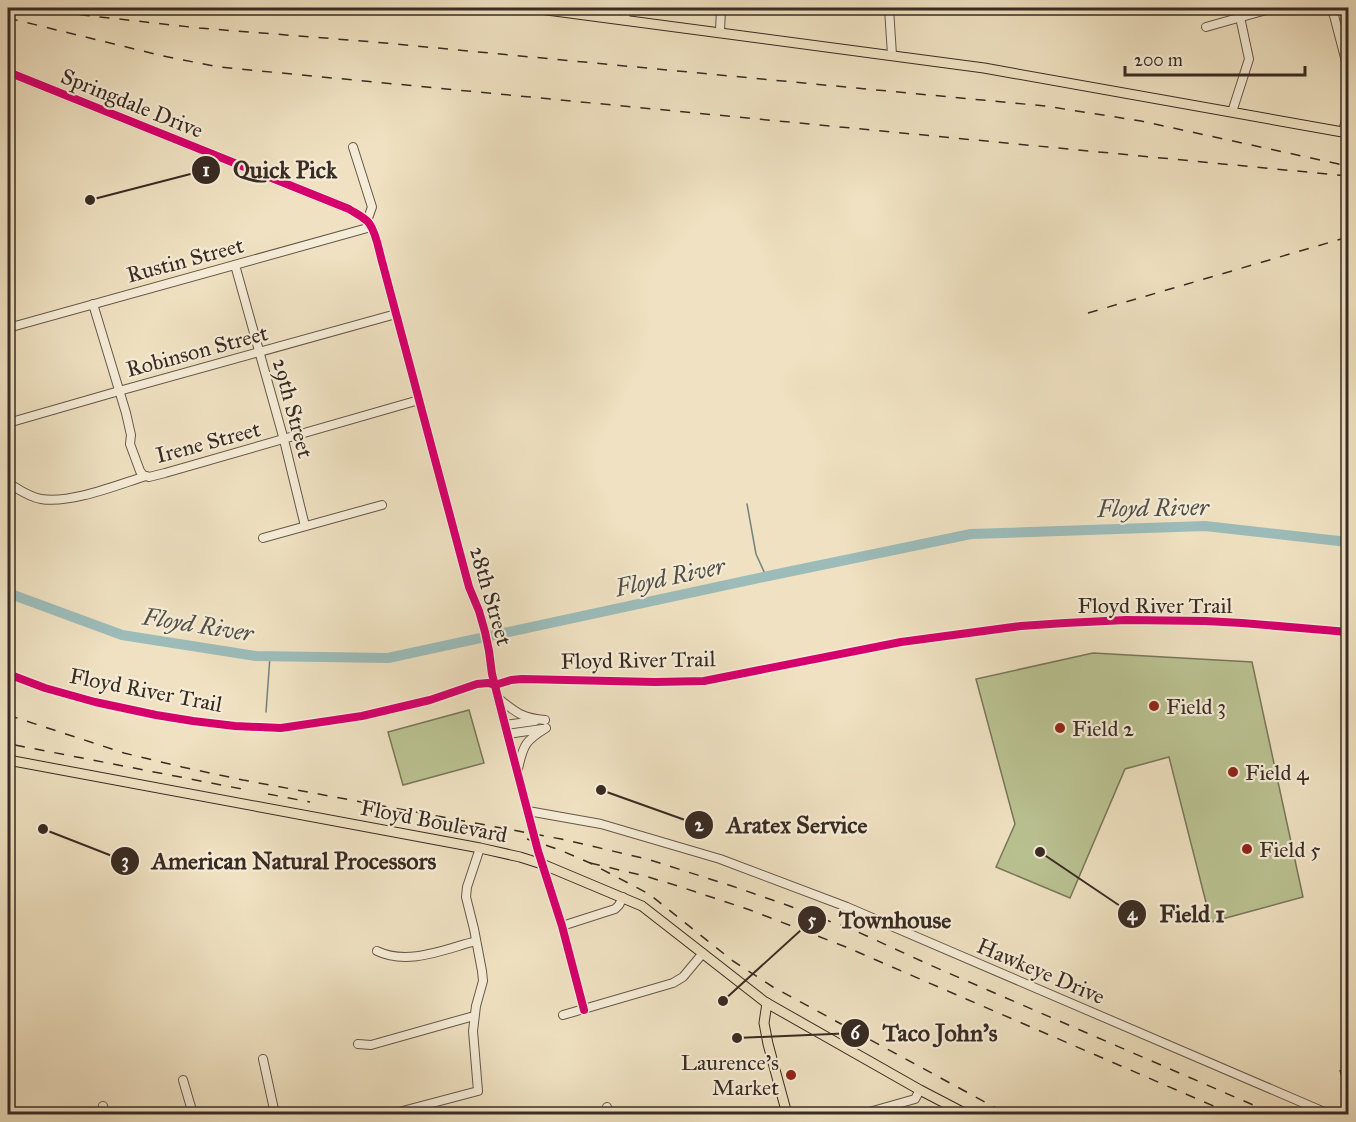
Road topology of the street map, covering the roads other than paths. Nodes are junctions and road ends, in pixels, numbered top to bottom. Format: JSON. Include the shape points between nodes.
{"nodes":[{"id":1,"x":532,"y":8,"type":"edge"},
{"id":2,"x":626,"y":8,"type":"edge"},
{"id":3,"x":721,"y":8,"type":"edge"},
{"id":4,"x":889,"y":8,"type":"edge"},
{"id":5,"x":1273,"y":8,"type":"edge"},
{"id":6,"x":1332,"y":8,"type":"edge"},
{"id":7,"x":1240,"y":17,"type":"junction"},
{"id":8,"x":625,"y":19,"type":"junction"},
{"id":9,"x":1206,"y":27,"type":"dead end"},
{"id":10,"x":720,"y":32,"type":"junction"},
{"id":11,"x":892,"y":55,"type":"junction"},
{"id":12,"x":1348,"y":69,"type":"edge"},
{"id":13,"x":8,"y":72,"type":"edge"},
{"id":14,"x":1348,"y":111,"type":"edge"},
{"id":15,"x":1232,"y":112,"type":"junction"},
{"id":16,"x":1346,"y":133,"type":"edge"},
{"id":17,"x":353,"y":147,"type":"dead end"},
{"id":18,"x":369,"y":224,"type":"junction"},
{"id":19,"x":235,"y":265,"type":"junction"},
{"id":20,"x":93,"y":304,"type":"junction"},
{"id":21,"x":396,"y":314,"type":"junction"},
{"id":22,"x":8,"y":328,"type":"edge"},
{"id":23,"x":259,"y":353,"type":"junction"},
{"id":24,"x":118,"y":391,"type":"junction"},
{"id":25,"x":419,"y":400,"type":"junction"},
{"id":26,"x":8,"y":423,"type":"edge"},
{"id":27,"x":284,"y":440,"type":"junction"},
{"id":28,"x":146,"y":476,"type":"junction"},
{"id":29,"x":8,"y":483,"type":"edge"},
{"id":30,"x":382,"y":504,"type":"dead end"},
{"id":31,"x":305,"y":526,"type":"junction"},
{"id":32,"x":262,"y":537,"type":"dead end"},
{"id":33,"x":498,"y":699,"type":"junction"},
{"id":34,"x":506,"y":729,"type":"junction"},
{"id":35,"x":8,"y":760,"type":"edge"},
{"id":36,"x":517,"y":770,"type":"junction"},
{"id":37,"x":528,"y":811,"type":"junction"},
{"id":38,"x":480,"y":848,"type":"junction"},
{"id":39,"x":542,"y":864,"type":"junction"},
{"id":40,"x":623,"y":897,"type":"junction"},
{"id":41,"x":562,"y":926,"type":"junction"},
{"id":42,"x":477,"y":941,"type":"junction"},
{"id":43,"x":377,"y":951,"type":"dead end"},
{"id":44,"x":703,"y":953,"type":"junction"},
{"id":45,"x":766,"y":1003,"type":"junction"},
{"id":46,"x":584,"y":1010,"type":"junction"},
{"id":47,"x":474,"y":1016,"type":"junction"},
{"id":48,"x":563,"y":1016,"type":"dead end"},
{"id":49,"x":358,"y":1044,"type":"dead end"},
{"id":50,"x":263,"y":1059,"type":"dead end"},
{"id":51,"x":183,"y":1080,"type":"dead end"},
{"id":52,"x":920,"y":1090,"type":"junction"},
{"id":53,"x":193,"y":1114,"type":"edge"},
{"id":54,"x":276,"y":1114,"type":"edge"},
{"id":55,"x":391,"y":1114,"type":"edge"},
{"id":56,"x":787,"y":1114,"type":"edge"},
{"id":57,"x":862,"y":1114,"type":"edge"},
{"id":58,"x":966,"y":1114,"type":"edge"},
{"id":59,"x":1329,"y":1114,"type":"edge"}],
"edges":[{"from":1,"to":8,"type":"main road"},
{"from":2,"to":8,"type":"street"},
{"from":3,"to":10,"type":"street"},
{"from":4,"to":11,"type":"street"},
{"from":5,"to":7,"type":"street"},
{"from":6,"to":12,"type":"street"},
{"from":7,"to":9,"type":"street"},
{"from":7,"to":15,"type":"street","via":[[1250,59]]},
{"from":8,"to":10,"type":"main road"},
{"from":10,"to":11,"type":"main road"},
{"from":11,"to":15,"type":"main road"},
{"from":13,"to":18,"type":"street","name":"Springdale Drive","via":[[349,209]]},
{"from":14,"to":16,"type":"street"},
{"from":15,"to":16,"type":"main road"},
{"from":17,"to":18,"type":"street","name":"28th Street","via":[[372,207]]},
{"from":18,"to":19,"type":"street","name":"Rustin Street"},
{"from":18,"to":21,"type":"street","name":"28th Street"},
{"from":19,"to":20,"type":"street","name":"Rustin Street"},
{"from":19,"to":23,"type":"street","name":"29th Street"},
{"from":20,"to":22,"type":"street","name":"Rustin Street"},
{"from":20,"to":24,"type":"street"},
{"from":21,"to":23,"type":"street","name":"Robinson Street"},
{"from":21,"to":25,"type":"street","name":"28th Street"},
{"from":23,"to":24,"type":"street","name":"Robinson Street"},
{"from":23,"to":27,"type":"street","name":"29th Street"},
{"from":24,"to":26,"type":"street","name":"Robinson Street"},
{"from":24,"to":28,"type":"street","via":[[130,444],[140,471]]},
{"from":25,"to":27,"type":"street","name":"Irene Street"},
{"from":25,"to":33,"type":"street","name":"28th Street","via":[[469,587],[485,632]]},
{"from":27,"to":28,"type":"street","name":"Irene Street"},
{"from":27,"to":31,"type":"street","name":"29th Street"},
{"from":28,"to":29,"type":"street","name":"Irene Street","via":[[90,494],[55,499],[35,497]]},
{"from":30,"to":31,"type":"street"},
{"from":31,"to":32,"type":"street"},
{"from":33,"to":34,"type":"street","name":"28th Street"},
{"from":33,"to":34,"type":"street","via":[[529,718],[545,720]]},
{"from":34,"to":36,"type":"street","name":"28th Street"},
{"from":34,"to":36,"type":"street","via":[[546,728],[526,744]]},
{"from":35,"to":38,"type":"main road","name":"Floyd Boulevard"},
{"from":36,"to":37,"type":"street","name":"28th Street"},
{"from":37,"to":39,"type":"street","name":"28th Street"},
{"from":37,"to":59,"type":"street","name":"Hawkeye Drive","via":[[601,824],[720,859],[847,907]]},
{"from":38,"to":39,"type":"main road","name":"Floyd Boulevard"},
{"from":38,"to":42,"type":"street","via":[[466,888]]},
{"from":39,"to":40,"type":"main road","name":"Floyd Boulevard"},
{"from":39,"to":41,"type":"street","name":"28th Street"},
{"from":40,"to":41,"type":"street","via":[[615,909]]},
{"from":40,"to":44,"type":"main road","name":"Floyd Boulevard","via":[[642,906]]},
{"from":41,"to":46,"type":"street","name":"28th Street"},
{"from":42,"to":43,"type":"street","via":[[414,957],[387,956]]},
{"from":42,"to":47,"type":"street","via":[[483,981]]},
{"from":44,"to":45,"type":"main road","name":"Floyd Boulevard"},
{"from":44,"to":46,"type":"street","via":[[673,983]]},
{"from":45,"to":52,"type":"main road","name":"Floyd Boulevard"},
{"from":45,"to":56,"type":"main road","via":[[768,1044]]},
{"from":46,"to":48,"type":"street"},
{"from":47,"to":49,"type":"street","via":[[371,1045]]},
{"from":47,"to":55,"type":"street","via":[[478,1091]]},
{"from":50,"to":54,"type":"street"},
{"from":51,"to":53,"type":"street"},
{"from":52,"to":57,"type":"street","via":[[915,1099]]},
{"from":52,"to":58,"type":"main road","name":"Floyd Boulevard"}]}
